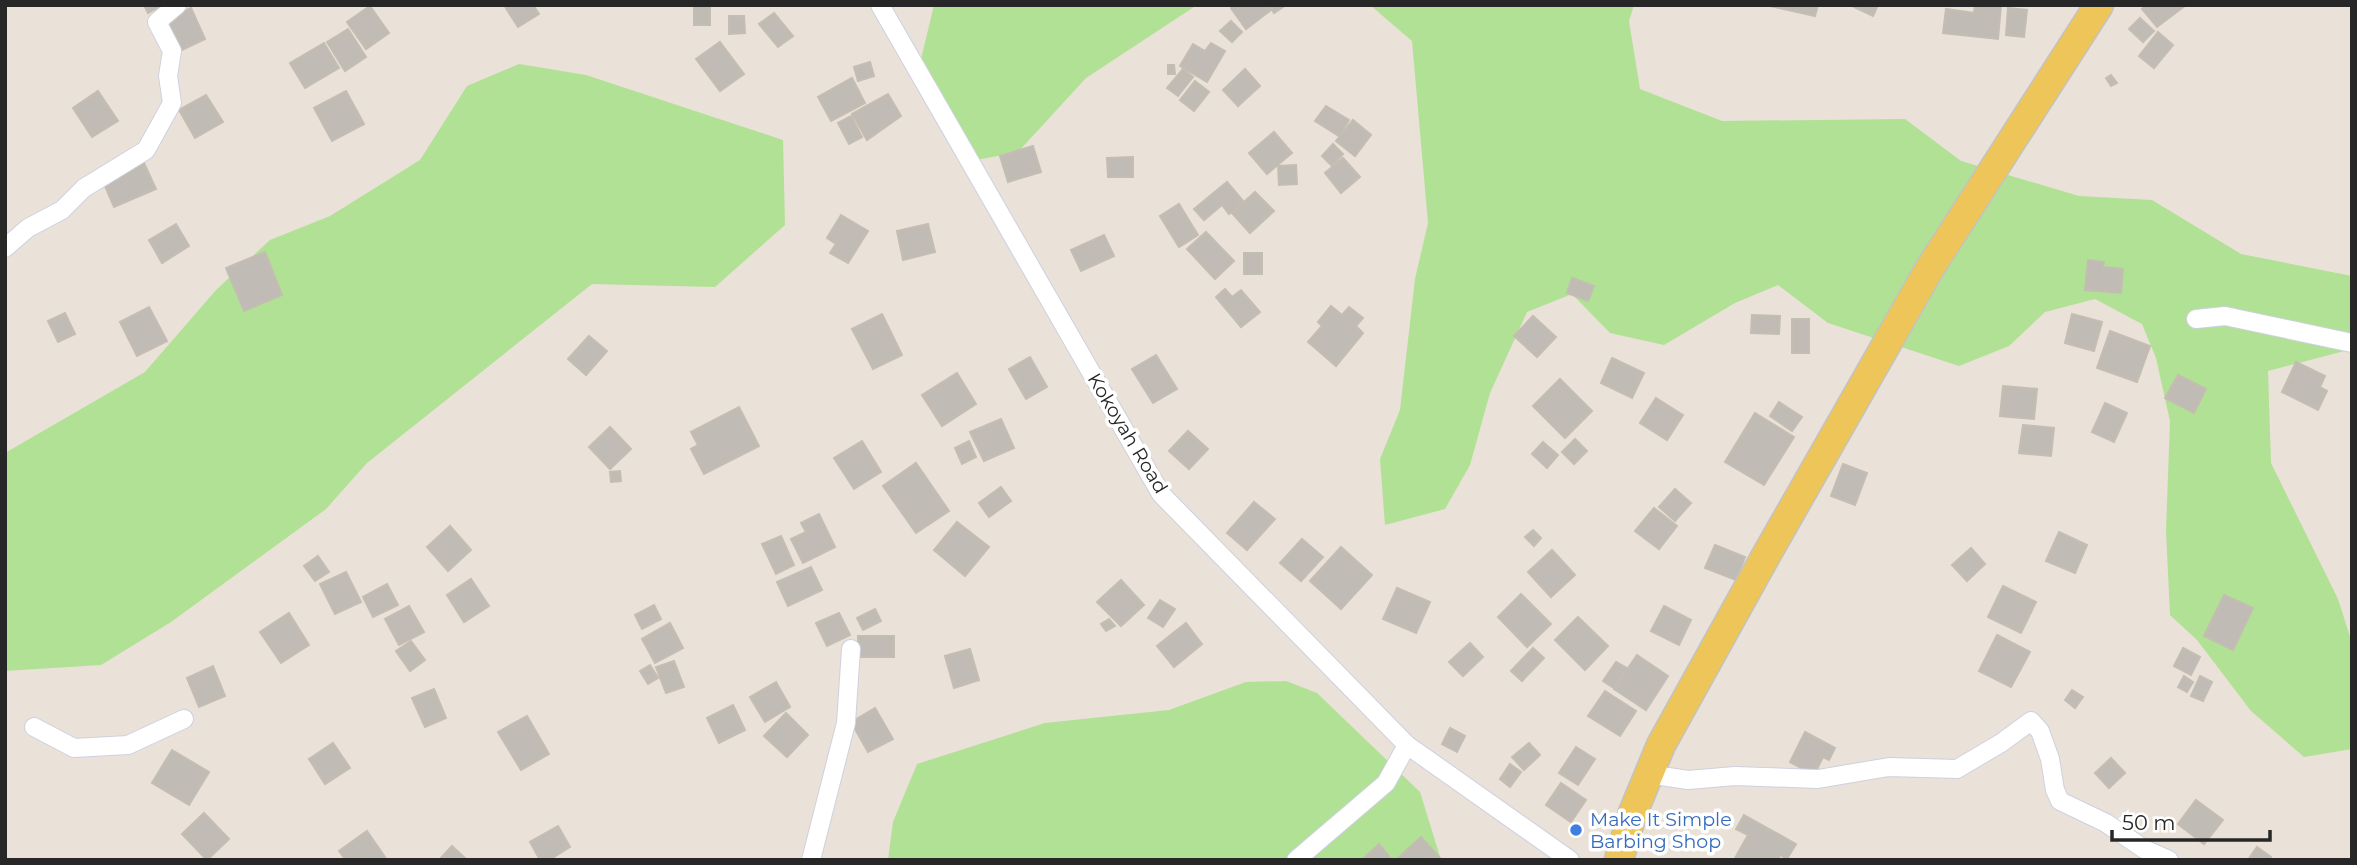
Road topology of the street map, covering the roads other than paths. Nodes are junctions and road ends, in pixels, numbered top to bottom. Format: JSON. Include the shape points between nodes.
{"nodes":[{"id":1,"x":177,"y":5,"type":"edge"},
{"id":2,"x":880,"y":5,"type":"edge"},
{"id":3,"x":2099,"y":5,"type":"edge"},
{"id":4,"x":5,"y":248,"type":"edge"},
{"id":5,"x":2196,"y":319,"type":"dead end"},
{"id":6,"x":2352,"y":343,"type":"edge"},
{"id":7,"x":851,"y":649,"type":"dead end"},
{"id":8,"x":184,"y":719,"type":"dead end"},
{"id":9,"x":34,"y":727,"type":"dead end"},
{"id":10,"x":1407,"y":745,"type":"junction"},
{"id":11,"x":1648,"y":774,"type":"junction"},
{"id":12,"x":811,"y":860,"type":"edge"},
{"id":13,"x":1296,"y":860,"type":"edge"},
{"id":14,"x":1570,"y":860,"type":"edge"},
{"id":15,"x":1619,"y":860,"type":"edge"},
{"id":16,"x":2169,"y":860,"type":"edge"}],
"edges":[{"from":1,"to":4,"type":"street","via":[[157,22],[172,51],[168,76],[173,103],[146,150],[84,188],[62,210],[28,228]]},
{"from":2,"to":10,"type":"street","name":"Kokoyah Road","via":[[1161,494]]},
{"from":3,"to":11,"type":"main road","via":[[1930,268]]},
{"from":5,"to":6,"type":"street","via":[[2225,316]]},
{"from":7,"to":12,"type":"street","via":[[846,723]]},
{"from":8,"to":9,"type":"street","via":[[128,744],[74,748]]},
{"from":10,"to":13,"type":"street","via":[[1386,783]]},
{"from":10,"to":14,"type":"street","name":"Kokoyah Road"},
{"from":11,"to":15,"type":"main road"},
{"from":11,"to":16,"type":"street","via":[[1688,780],[1735,776],[1818,779],[1889,767],[1957,769],[2031,721],[2040,731],[2060,801]]}]}
